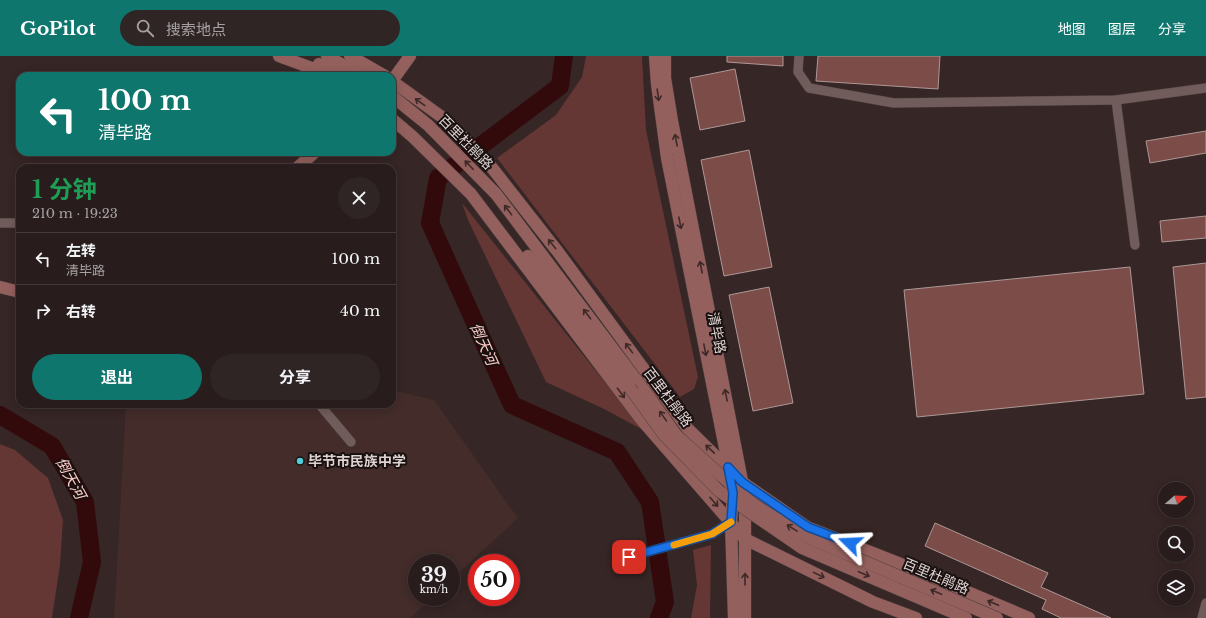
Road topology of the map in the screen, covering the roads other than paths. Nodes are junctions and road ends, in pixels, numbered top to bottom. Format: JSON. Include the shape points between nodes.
{"nodes":[{"id":1,"x":279,"y":56,"type":"edge"},
{"id":2,"x":301,"y":56,"type":"edge"},
{"id":3,"x":327,"y":56,"type":"edge"},
{"id":4,"x":350,"y":56,"type":"edge"},
{"id":5,"x":410,"y":56,"type":"edge"},
{"id":6,"x":655,"y":56,"type":"edge"},
{"id":7,"x":665,"y":56,"type":"edge"},
{"id":8,"x":799,"y":56,"type":"edge"},
{"id":9,"x":320,"y":72,"type":"edge"},
{"id":10,"x":336,"y":72,"type":"edge"},
{"id":11,"x":355,"y":72,"type":"edge"},
{"id":12,"x":378,"y":72,"type":"edge"},
{"id":13,"x":396,"y":75,"type":"edge"},
{"id":14,"x":396,"y":84,"type":"edge"},
{"id":15,"x":1206,"y":88,"type":"edge"},
{"id":16,"x":396,"y":99,"type":"edge"},
{"id":17,"x":1116,"y":100,"type":"junction"},
{"id":18,"x":396,"y":113,"type":"edge"},
{"id":19,"x":396,"y":122,"type":"edge"},
{"id":20,"x":310,"y":156,"type":"edge"},
{"id":21,"x":302,"y":164,"type":"edge"},
{"id":22,"x":0,"y":223,"type":"edge"},
{"id":23,"x":16,"y":223,"type":"edge"},
{"id":24,"x":1135,"y":245,"type":"dead end"},
{"id":25,"x":0,"y":287,"type":"edge"},
{"id":26,"x":16,"y":291,"type":"edge"},
{"id":27,"x":322,"y":408,"type":"edge"},
{"id":28,"x":351,"y":442,"type":"dead end"},
{"id":29,"x":728,"y":467,"type":"junction"},
{"id":30,"x":742,"y":482,"type":"junction"},
{"id":31,"x":731,"y":522,"type":"junction"},
{"id":32,"x":745,"y":539,"type":"junction"},
{"id":33,"x":629,"y":557,"type":"dead end"},
{"id":34,"x":1206,"y":603,"type":"edge"},
{"id":35,"x":734,"y":618,"type":"edge"},
{"id":36,"x":745,"y":618,"type":"edge"},
{"id":37,"x":916,"y":618,"type":"edge"},
{"id":38,"x":966,"y":618,"type":"edge"},
{"id":39,"x":998,"y":618,"type":"edge"},
{"id":40,"x":1029,"y":618,"type":"edge"},
{"id":41,"x":1202,"y":618,"type":"edge"}],
"edges":[{"from":1,"to":9,"type":"main road"},
{"from":2,"to":10,"type":"main road"},
{"from":3,"to":11,"type":"main road"},
{"from":4,"to":12,"type":"main road"},
{"from":5,"to":13,"type":"main road"},
{"from":6,"to":29,"type":"main road","name":"清毕路","one_way":true,"via":[[656,84],[667,158]]},
{"from":30,"to":7,"type":"main road","one_way":true,"via":[[672,121],[665,78]]},
{"from":8,"to":17,"type":"street","via":[[798,72],[809,88],[894,103]]},
{"from":29,"to":14,"type":"main road","one_way":true,"via":[[687,428],[558,252],[489,164],[448,123]]},
{"from":15,"to":17,"type":"street"},
{"from":39,"to":16,"type":"main road","name":"百里杜鹃路","one_way":true,"bridge":true,"via":[[809,538],[754,505],[676,435],[496,194],[428,124]]},
{"from":17,"to":24,"type":"street"},
{"from":18,"to":38,"type":"main road","name":"百里杜鹃路","one_way":true,"bridge":true,"via":[[483,198],[664,435],[719,491],[802,548]]},
{"from":19,"to":31,"type":"main road","one_way":true,"via":[[470,194],[640,418]]},
{"from":20,"to":21,"type":"main road"},
{"from":22,"to":23,"type":"street"},
{"from":25,"to":26,"type":"main road"},
{"from":27,"to":28,"type":"street"},
{"from":29,"to":30,"type":"main road"},
{"from":29,"to":31,"type":"main road","name":"清毕路","via":[[733,493]]},
{"from":30,"to":32,"type":"main road","via":[[745,492]]},
{"from":40,"to":30,"type":"main road","one_way":true,"via":[[808,527]]},
{"from":31,"to":32,"type":"main road"},
{"from":31,"to":33,"type":"street","via":[[712,534]]},
{"from":31,"to":35,"type":"main road","name":"清毕路"},
{"from":36,"to":32,"type":"main road","one_way":true},
{"from":32,"to":37,"type":"main road","one_way":true,"via":[[873,602]]},
{"from":34,"to":41,"type":"street"}]}
